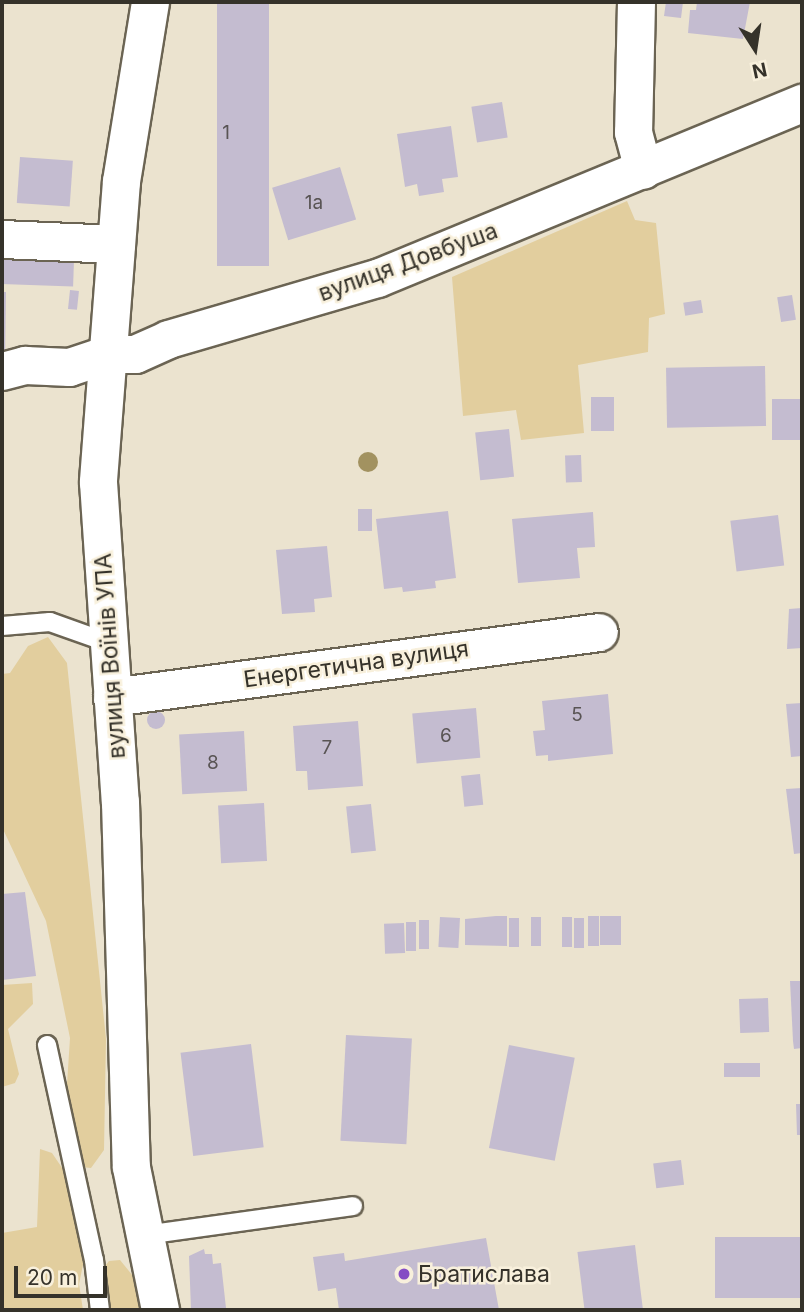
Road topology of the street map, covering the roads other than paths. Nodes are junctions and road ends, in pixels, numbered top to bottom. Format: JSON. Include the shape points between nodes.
{"nodes":[{"id":1,"x":145,"y":2,"type":"edge"},
{"id":2,"x":636,"y":2,"type":"edge"},
{"id":3,"x":802,"y":103,"type":"edge"},
{"id":4,"x":643,"y":170,"type":"junction"},
{"id":5,"x":2,"y":239,"type":"edge"},
{"id":6,"x":116,"y":244,"type":"junction"},
{"id":7,"x":108,"y":354,"type":"junction"},
{"id":8,"x":2,"y":371,"type":"edge"},
{"id":9,"x":2,"y":626,"type":"edge"},
{"id":10,"x":599,"y":632,"type":"dead end"},
{"id":11,"x":109,"y":643,"type":"junction"},
{"id":12,"x":113,"y":697,"type":"junction"},
{"id":13,"x":47,"y":1045,"type":"dead end"},
{"id":14,"x":354,"y":1206,"type":"dead end"},
{"id":15,"x":145,"y":1236,"type":"junction"},
{"id":16,"x":100,"y":1310,"type":"edge"},
{"id":17,"x":160,"y":1310,"type":"edge"}],
"edges":[{"from":1,"to":6,"type":"street","name":"вулиця Воїнів УПА"},
{"from":2,"to":4,"type":"street","via":[[633,132]]},
{"from":3,"to":4,"type":"street","name":"вулиця Довбуша"},
{"from":4,"to":7,"type":"street","name":"вулиця Довбуша","via":[[377,278],[168,339],[135,354]]},
{"from":5,"to":6,"type":"street"},
{"from":6,"to":7,"type":"street","name":"вулиця Воїнів УПА"},
{"from":7,"to":8,"type":"street","name":"вулиця Довбуша","via":[[69,367],[25,365]]},
{"from":7,"to":11,"type":"street","name":"вулиця Воїнів УПА","via":[[98,482]]},
{"from":9,"to":11,"type":"lane","via":[[50,622]]},
{"from":10,"to":12,"type":"street","name":"Енергетична вулиця"},
{"from":11,"to":12,"type":"street","name":"вулиця Воїнів УПА"},
{"from":12,"to":15,"type":"street","name":"вулиця Воїнів УПА","via":[[131,1167]]},
{"from":13,"to":16,"type":"lane","via":[[94,1259]]},
{"from":14,"to":15,"type":"lane"},
{"from":15,"to":17,"type":"street","name":"вулиця Воїнів УПА"}]}
